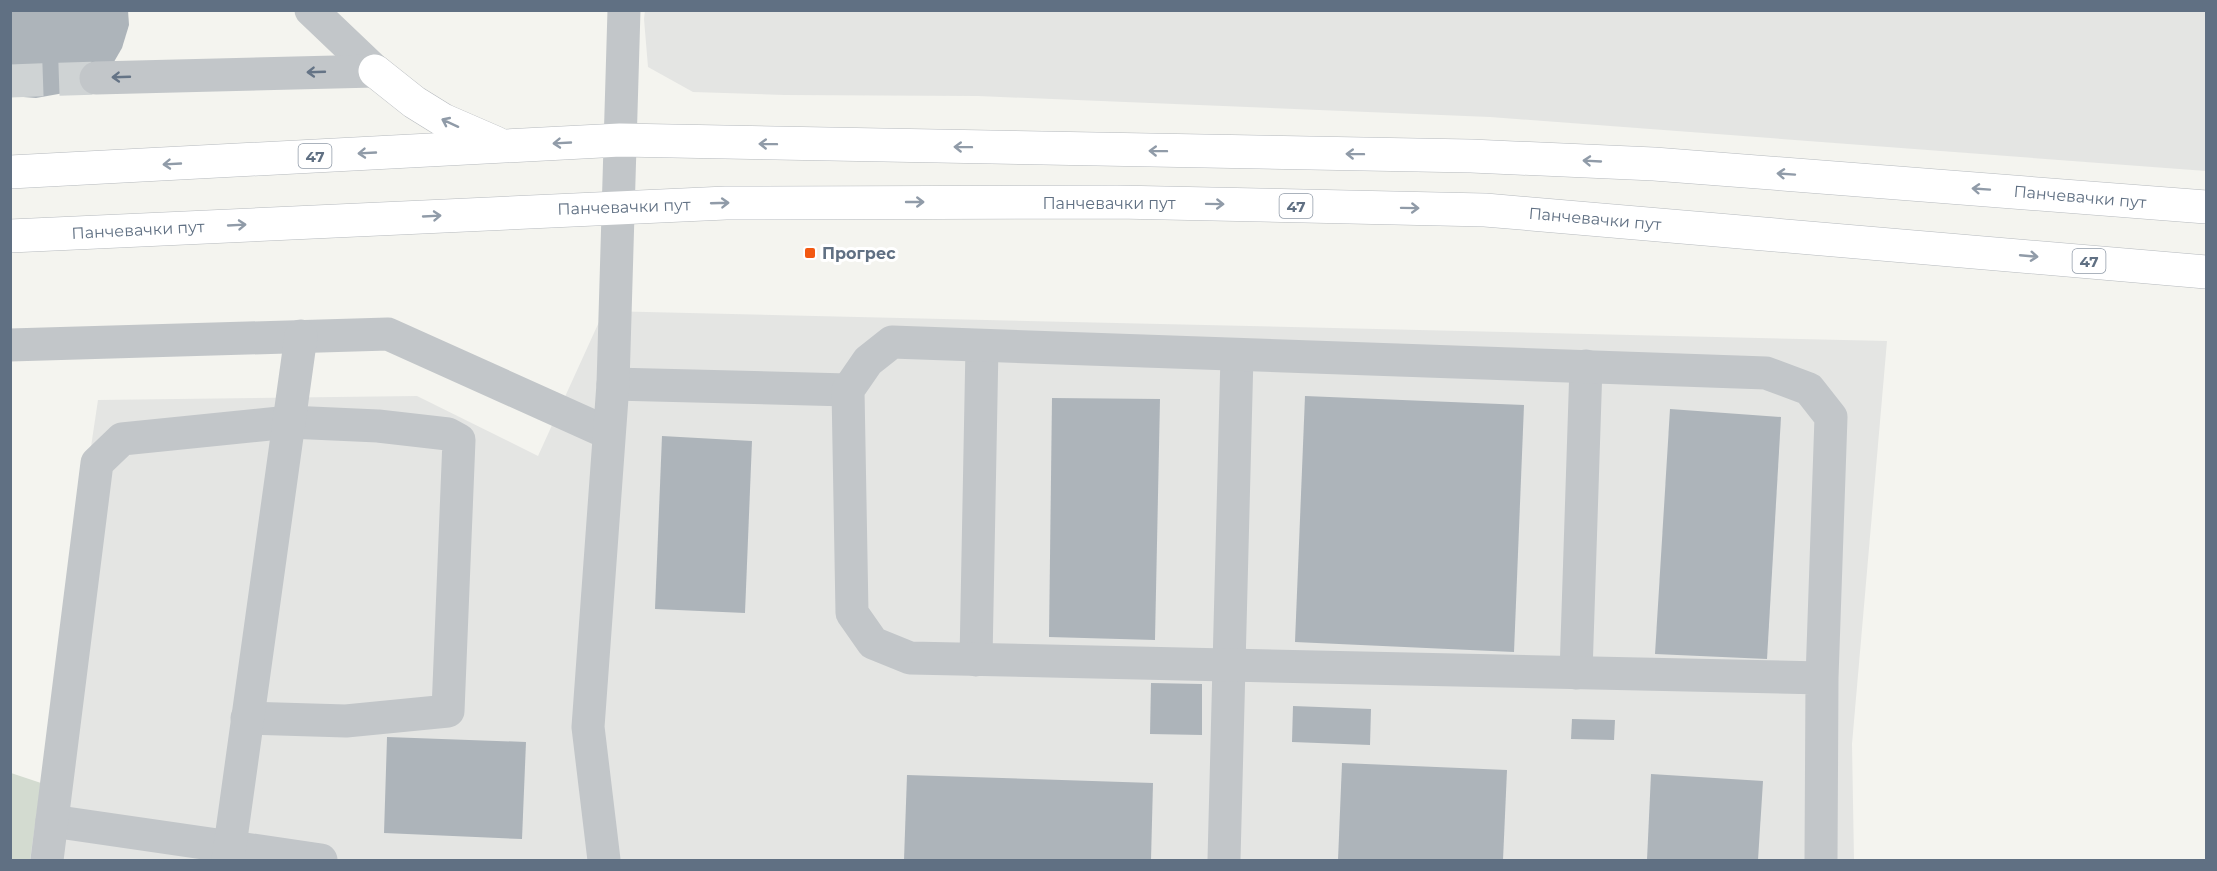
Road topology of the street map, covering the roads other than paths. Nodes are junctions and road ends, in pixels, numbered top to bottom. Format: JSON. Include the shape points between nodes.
{"nodes":[{"id":1,"x":311,"y":10,"type":"edge"},
{"id":2,"x":624,"y":10,"type":"edge"},
{"id":3,"x":375,"y":71,"type":"junction"},
{"id":4,"x":96,"y":78,"type":"tunnel mouth"},
{"id":5,"x":620,"y":140,"type":"junction"},
{"id":6,"x":504,"y":146,"type":"junction"},
{"id":7,"x":10,"y":172,"type":"edge"},
{"id":8,"x":619,"y":206,"type":"junction"},
{"id":9,"x":2206,"y":207,"type":"edge"},
{"id":10,"x":10,"y":236,"type":"edge"},
{"id":11,"x":2206,"y":272,"type":"edge"},
{"id":12,"x":301,"y":336,"type":"junction"},
{"id":13,"x":10,"y":345,"type":"edge"},
{"id":14,"x":982,"y":346,"type":"junction"},
{"id":15,"x":1237,"y":355,"type":"junction"},
{"id":16,"x":1587,"y":366,"type":"junction"},
{"id":17,"x":613,"y":384,"type":"junction"},
{"id":18,"x":848,"y":390,"type":"junction"},
{"id":19,"x":289,"y":422,"type":"junction"},
{"id":20,"x":608,"y":433,"type":"junction"},
{"id":21,"x":976,"y":660,"type":"junction"},
{"id":22,"x":1229,"y":665,"type":"junction"},
{"id":23,"x":1576,"y":673,"type":"junction"},
{"id":24,"x":1822,"y":678,"type":"junction"},
{"id":25,"x":247,"y":718,"type":"junction"},
{"id":26,"x":52,"y":821,"type":"junction"},
{"id":27,"x":229,"y":854,"type":"edge"},
{"id":28,"x":47,"y":861,"type":"edge"},
{"id":29,"x":321,"y":861,"type":"edge"},
{"id":30,"x":604,"y":861,"type":"edge"},
{"id":31,"x":1224,"y":861,"type":"edge"},
{"id":32,"x":1821,"y":861,"type":"edge"}],
"edges":[{"from":1,"to":3,"type":"street"},
{"from":2,"to":5,"type":"street"},
{"from":3,"to":4,"type":"street","one_way":true},
{"from":6,"to":3,"type":"main road","one_way":true,"via":[[443,120]]},
{"from":5,"to":6,"type":"main road","name":"Панчевачки пут","number":"47","one_way":true},
{"from":5,"to":8,"type":"street"},
{"from":9,"to":5,"type":"main road","name":"Панчевачки пут","number":"47","one_way":true,"via":[[1654,164],[1471,156]]},
{"from":6,"to":7,"type":"main road","name":"Панчевачки пут","number":"47","one_way":true},
{"from":10,"to":8,"type":"main road","name":"Панчевачки пут","number":"47","one_way":true},
{"from":8,"to":11,"type":"main road","name":"Панчевачки пут","number":"47","one_way":true,"via":[[1117,202],[1485,210]]},
{"from":8,"to":17,"type":"street"},
{"from":12,"to":13,"type":"street"},
{"from":12,"to":19,"type":"street"},
{"from":12,"to":20,"type":"street","via":[[388,334]]},
{"from":14,"to":15,"type":"street"},
{"from":14,"to":18,"type":"street","via":[[892,342],[868,361]]},
{"from":14,"to":21,"type":"street"},
{"from":15,"to":16,"type":"street"},
{"from":15,"to":22,"type":"street"},
{"from":16,"to":23,"type":"street"},
{"from":16,"to":24,"type":"street","via":[[1766,373],[1809,389],[1831,417]]},
{"from":17,"to":18,"type":"street"},
{"from":17,"to":20,"type":"street"},
{"from":18,"to":21,"type":"street","via":[[852,613],[873,643],[910,658]]},
{"from":19,"to":25,"type":"street"},
{"from":19,"to":25,"type":"street","via":[[378,426],[448,434],[459,440],[448,711],[346,721]]},
{"from":19,"to":26,"type":"street","via":[[122,439],[97,463]]},
{"from":20,"to":30,"type":"street","via":[[588,727]]},
{"from":21,"to":22,"type":"street"},
{"from":22,"to":23,"type":"street"},
{"from":22,"to":31,"type":"street"},
{"from":23,"to":24,"type":"street"},
{"from":24,"to":32,"type":"street"},
{"from":25,"to":27,"type":"street"},
{"from":26,"to":27,"type":"street"},
{"from":26,"to":28,"type":"street"},
{"from":27,"to":29,"type":"street"}]}
